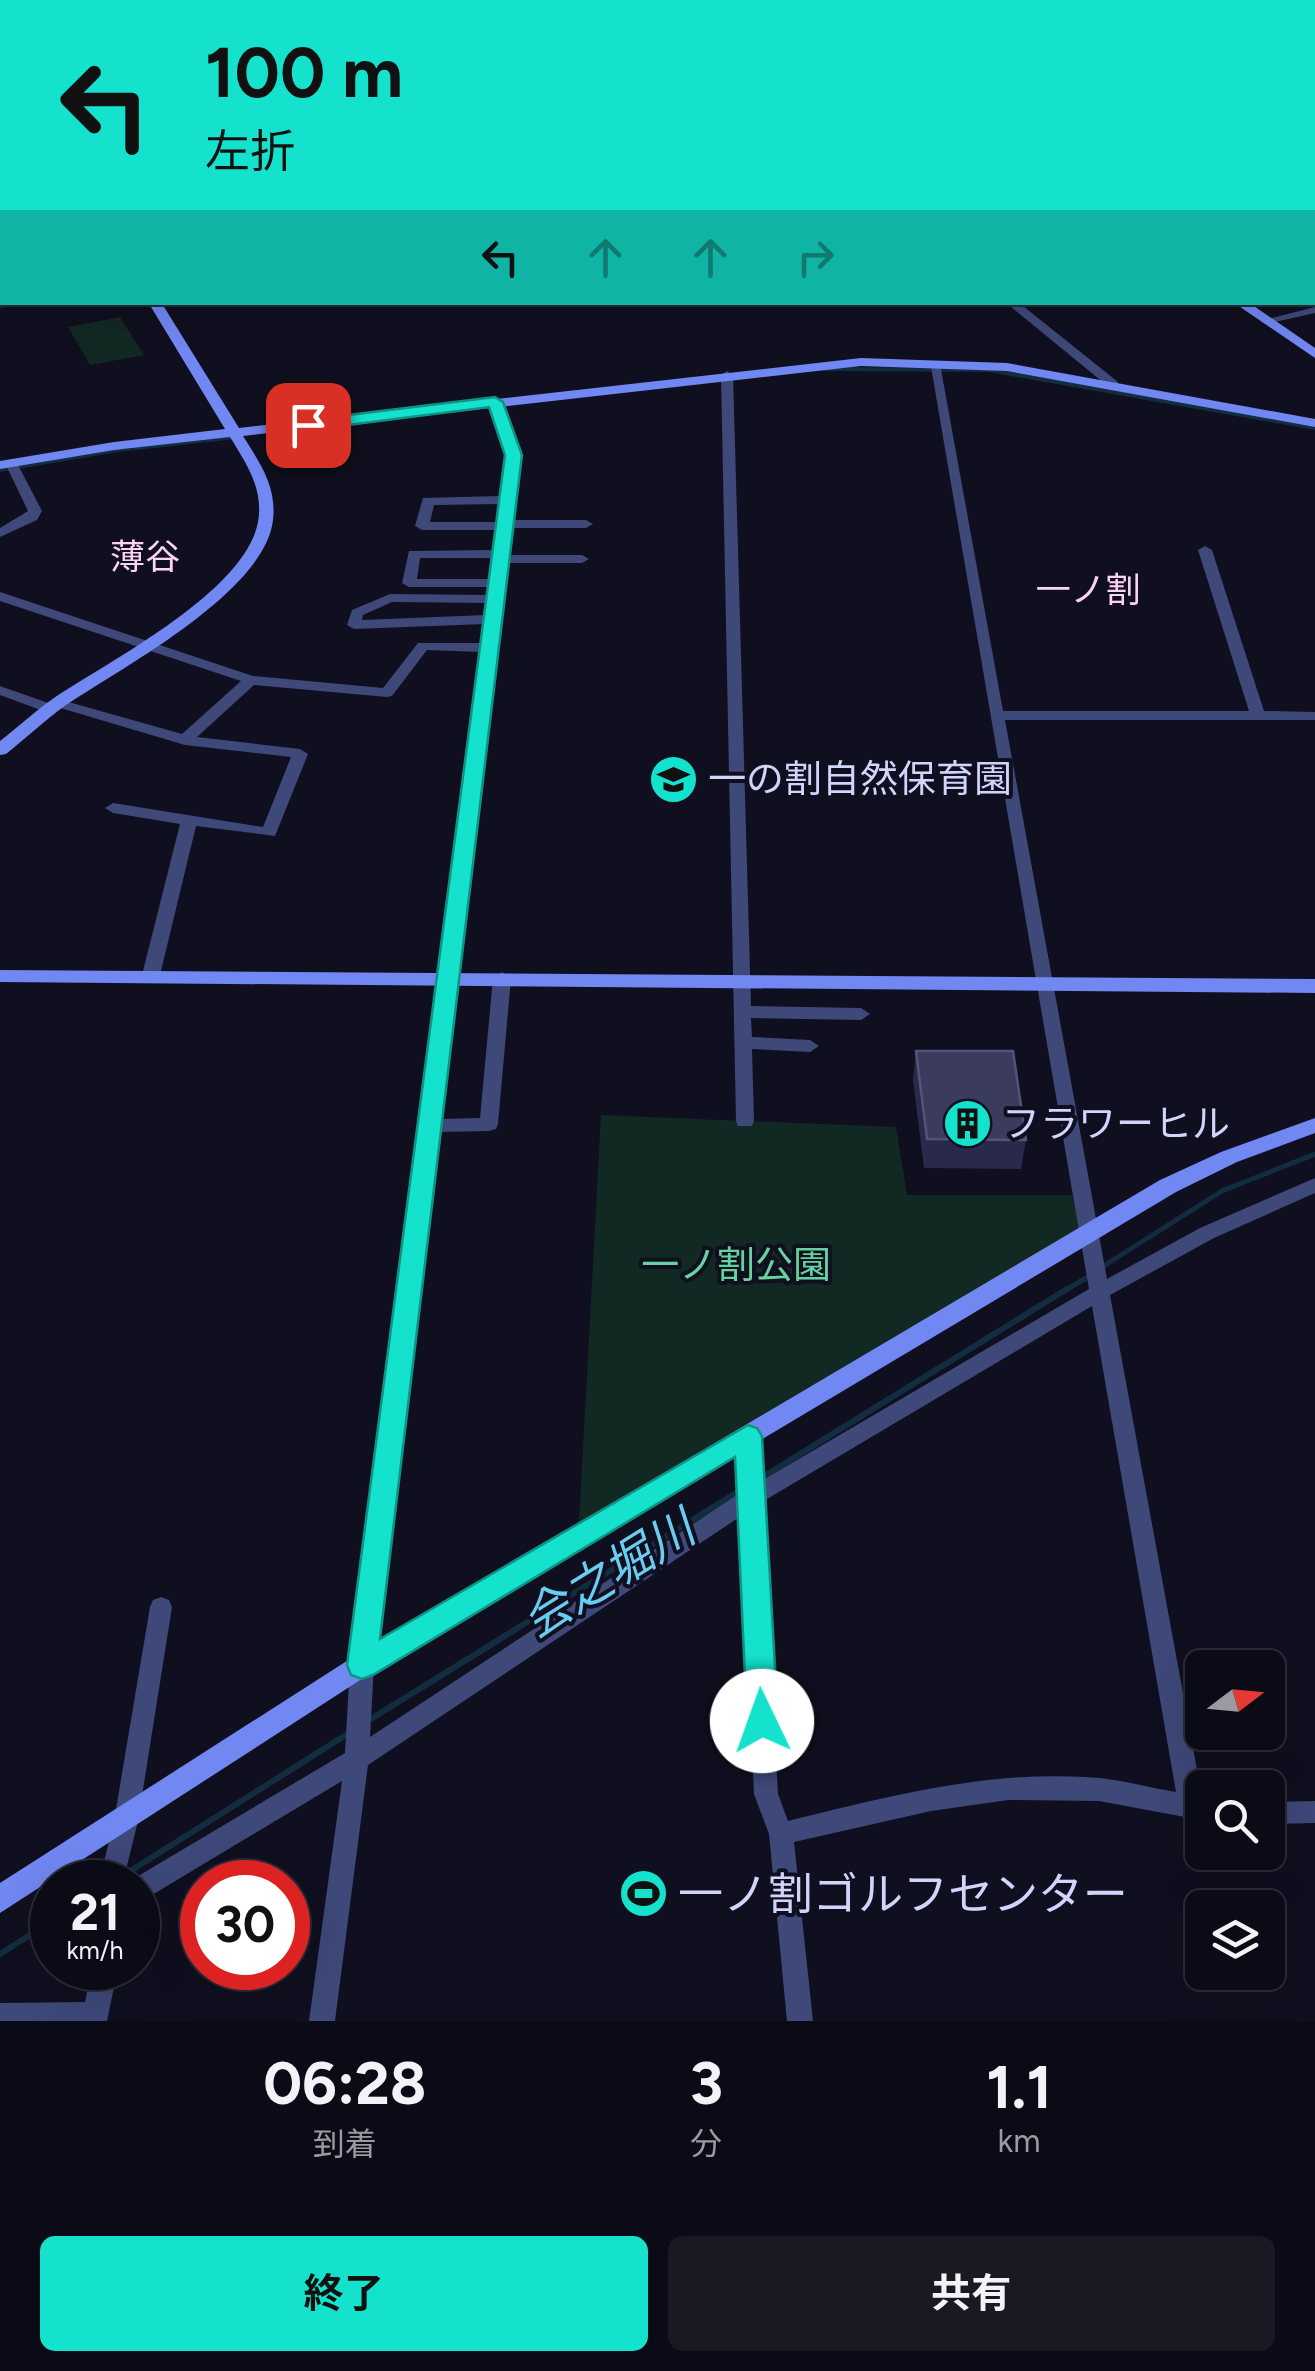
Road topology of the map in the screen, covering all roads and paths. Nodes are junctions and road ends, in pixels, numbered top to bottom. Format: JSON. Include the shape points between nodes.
{"nodes":[{"id":1,"x":156,"y":305,"type":"edge"},
{"id":2,"x":1014,"y":305,"type":"edge"},
{"id":3,"x":1243,"y":305,"type":"edge"},
{"id":4,"x":1315,"y":310,"type":"edge"},
{"id":5,"x":1266,"y":321,"type":"junction"},
{"id":6,"x":1311,"y":348,"type":"edge"},
{"id":7,"x":934,"y":364,"type":"junction"},
{"id":8,"x":727,"y":375,"type":"junction"},
{"id":9,"x":1114,"y":385,"type":"junction"},
{"id":10,"x":495,"y":402,"type":"junction"},
{"id":11,"x":1315,"y":423,"type":"edge"},
{"id":12,"x":236,"y":434,"type":"junction"},
{"id":13,"x":6,"y":464,"type":"edge"},
{"id":14,"x":508,"y":500,"type":"junction"},
{"id":15,"x":586,"y":524,"type":"dead end"},
{"id":16,"x":505,"y":525,"type":"junction"},
{"id":17,"x":0,"y":533,"type":"edge"},
{"id":18,"x":1205,"y":550,"type":"dead end"},
{"id":19,"x":501,"y":557,"type":"junction"},
{"id":20,"x":582,"y":558,"type":"dead end"},
{"id":21,"x":497,"y":591,"type":"junction"},
{"id":22,"x":0,"y":596,"type":"edge"},
{"id":23,"x":494,"y":619,"type":"junction"},
{"id":24,"x":148,"y":648,"type":"junction"},
{"id":25,"x":490,"y":648,"type":"junction"},
{"id":26,"x":251,"y":680,"type":"junction"},
{"id":27,"x":0,"y":690,"type":"edge"},
{"id":28,"x":55,"y":706,"type":"junction"},
{"id":29,"x":996,"y":715,"type":"junction"},
{"id":30,"x":1258,"y":716,"type":"junction"},
{"id":31,"x":1315,"y":716,"type":"edge"},
{"id":32,"x":185,"y":740,"type":"junction"},
{"id":33,"x":0,"y":750,"type":"edge"},
{"id":34,"x":113,"y":808,"type":"dead end"},
{"id":35,"x":190,"y":821,"type":"junction"},
{"id":36,"x":151,"y":975,"type":"junction"},
{"id":37,"x":0,"y":976,"type":"edge"},
{"id":38,"x":447,"y":978,"type":"junction"},
{"id":39,"x":502,"y":978,"type":"junction"},
{"id":40,"x":743,"y":980,"type":"junction"},
{"id":41,"x":1046,"y":982,"type":"junction"},
{"id":42,"x":1315,"y":986,"type":"edge"},
{"id":43,"x":743,"y":1012,"type":"junction"},
{"id":44,"x":861,"y":1014,"type":"dead end"},
{"id":45,"x":744,"y":1044,"type":"junction"},
{"id":46,"x":810,"y":1046,"type":"dead end"},
{"id":47,"x":745,"y":1121,"type":"dead end"},
{"id":48,"x":1315,"y":1125,"type":"edge"},
{"id":49,"x":428,"y":1126,"type":"junction"},
{"id":50,"x":1315,"y":1185,"type":"edge"},
{"id":51,"x":1092,"y":1242,"type":"junction"},
{"id":52,"x":1100,"y":1285,"type":"junction"},
{"id":53,"x":748,"y":1436,"type":"junction"},
{"id":54,"x":752,"y":1486,"type":"junction"},
{"id":55,"x":161,"y":1607,"type":"dead end"},
{"id":56,"x":362,"y":1665,"type":"junction"},
{"id":57,"x":358,"y":1751,"type":"junction"},
{"id":58,"x":1190,"y":1770,"type":"edge"},
{"id":59,"x":1185,"y":1804,"type":"edge"},
{"id":60,"x":1315,"y":1812,"type":"edge"},
{"id":61,"x":1285,"y":1813,"type":"edge"},
{"id":62,"x":126,"y":1821,"type":"junction"},
{"id":63,"x":781,"y":1834,"type":"junction"},
{"id":64,"x":116,"y":1860,"type":"edge"},
{"id":65,"x":160,"y":1875,"type":"edge"},
{"id":66,"x":0,"y":1899,"type":"edge"},
{"id":67,"x":101,"y":1990,"type":"edge"},
{"id":68,"x":0,"y":2016,"type":"edge"},
{"id":69,"x":95,"y":2018,"type":"edge"},
{"id":70,"x":322,"y":2021,"type":"edge"},
{"id":71,"x":800,"y":2021,"type":"edge"}],
"edges":[{"from":1,"to":12,"type":"street"},
{"from":2,"to":9,"type":"street"},
{"from":3,"to":5,"type":"street"},
{"from":4,"to":5,"type":"street"},
{"from":5,"to":6,"type":"street"},
{"from":7,"to":8,"type":"street","via":[[861,362]]},
{"from":7,"to":9,"type":"street","via":[[1006,367]]},
{"from":7,"to":29,"type":"street"},
{"from":8,"to":10,"type":"street"},
{"from":8,"to":40,"type":"street"},
{"from":9,"to":11,"type":"street"},
{"from":10,"to":12,"type":"street"},
{"from":10,"to":14,"type":"street","via":[[514,455]]},
{"from":12,"to":13,"type":"street"},
{"from":12,"to":24,"type":"street","via":[[262,480],[266,522],[259,541],[232,577]]},
{"from":13,"to":17,"type":"street","via":[[36,511]]},
{"from":14,"to":16,"type":"street"},
{"from":14,"to":16,"type":"street","via":[[428,501],[422,526]]},
{"from":15,"to":16,"type":"street"},
{"from":16,"to":19,"type":"street"},
{"from":18,"to":30,"type":"street"},
{"from":19,"to":20,"type":"street"},
{"from":19,"to":21,"type":"street"},
{"from":19,"to":21,"type":"street","via":[[414,554],[409,583]]},
{"from":21,"to":23,"type":"street"},
{"from":21,"to":23,"type":"street","via":[[390,598],[356,612],[354,625]]},
{"from":22,"to":24,"type":"street"},
{"from":23,"to":25,"type":"street"},
{"from":24,"to":26,"type":"street"},
{"from":24,"to":28,"type":"street"},
{"from":25,"to":26,"type":"street","via":[[423,646],[387,693]]},
{"from":25,"to":38,"type":"street"},
{"from":26,"to":32,"type":"street"},
{"from":27,"to":28,"type":"street"},
{"from":28,"to":32,"type":"street"},
{"from":28,"to":33,"type":"street"},
{"from":29,"to":30,"type":"street"},
{"from":29,"to":41,"type":"street"},
{"from":30,"to":31,"type":"street"},
{"from":32,"to":35,"type":"street","via":[[300,754],[269,832]]},
{"from":34,"to":35,"type":"street"},
{"from":35,"to":36,"type":"street"},
{"from":36,"to":37,"type":"street"},
{"from":36,"to":38,"type":"street"},
{"from":38,"to":39,"type":"street"},
{"from":38,"to":49,"type":"street"},
{"from":39,"to":40,"type":"street"},
{"from":39,"to":49,"type":"street","via":[[489,1124]]},
{"from":40,"to":41,"type":"street"},
{"from":40,"to":43,"type":"street"},
{"from":41,"to":42,"type":"street"},
{"from":41,"to":51,"type":"street"},
{"from":43,"to":44,"type":"street"},
{"from":43,"to":45,"type":"street"},
{"from":45,"to":46,"type":"street"},
{"from":45,"to":47,"type":"street"},
{"from":48,"to":51,"type":"street","via":[[1168,1186]]},
{"from":49,"to":56,"type":"street"},
{"from":50,"to":52,"type":"street"},
{"from":51,"to":52,"type":"street"},
{"from":51,"to":53,"type":"street"},
{"from":52,"to":54,"type":"street"},
{"from":52,"to":58,"type":"street"},
{"from":53,"to":54,"type":"street"},
{"from":53,"to":56,"type":"street"},
{"from":54,"to":57,"type":"street"},
{"from":54,"to":63,"type":"street","via":[[766,1794]]},
{"from":55,"to":62,"type":"street"},
{"from":56,"to":57,"type":"street"},
{"from":56,"to":62,"type":"street"},
{"from":57,"to":65,"type":"street"},
{"from":57,"to":70,"type":"street"},
{"from":59,"to":63,"type":"street","via":[[1086,1788],[1010,1788],[923,1800]]},
{"from":60,"to":61,"type":"street"},
{"from":62,"to":64,"type":"street"},
{"from":62,"to":66,"type":"street"},
{"from":63,"to":71,"type":"street"},
{"from":67,"to":69,"type":"street"},
{"from":68,"to":69,"type":"street"}]}
